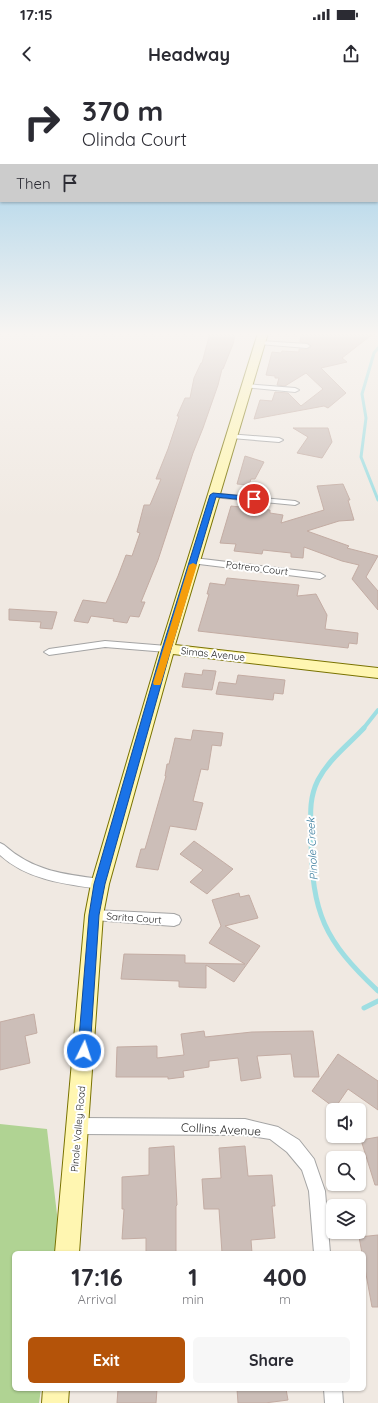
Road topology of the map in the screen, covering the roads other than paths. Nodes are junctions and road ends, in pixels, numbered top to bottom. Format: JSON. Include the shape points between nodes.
{"nodes":[{"id":1,"x":244,"y":395,"type":"edge"},
{"id":2,"x":232,"y":436,"type":"junction"},
{"id":3,"x":279,"y":440,"type":"dead end"},
{"id":4,"x":213,"y":495,"type":"junction"},
{"id":5,"x":295,"y":503,"type":"dead end"},
{"id":6,"x":194,"y":561,"type":"junction"},
{"id":7,"x":320,"y":576,"type":"dead end"},
{"id":8,"x":166,"y":649,"type":"junction"},
{"id":9,"x":49,"y":652,"type":"dead end"},
{"id":10,"x":373,"y":672,"type":"edge"},
{"id":11,"x":0,"y":848,"type":"edge"},
{"id":12,"x":100,"y":884,"type":"junction"},
{"id":13,"x":94,"y":915,"type":"junction"},
{"id":14,"x":174,"y":920,"type":"dead end"},
{"id":15,"x":78,"y":1126,"type":"junction"},
{"id":16,"x":67,"y":1251,"type":"edge"},
{"id":17,"x":322,"y":1251,"type":"edge"},
{"id":18,"x":56,"y":1391,"type":"edge"},
{"id":19,"x":333,"y":1391,"type":"edge"},
{"id":20,"x":55,"y":1403,"type":"edge"},
{"id":21,"x":334,"y":1403,"type":"edge"}],
"edges":[{"from":1,"to":2,"type":"main road","name":"Pinole Valley Road"},
{"from":2,"to":3,"type":"street"},
{"from":2,"to":4,"type":"main road","name":"Pinole Valley Road"},
{"from":4,"to":5,"type":"street"},
{"from":4,"to":6,"type":"main road","name":"Pinole Valley Road"},
{"from":6,"to":7,"type":"street","name":"Potrero Court"},
{"from":6,"to":8,"type":"main road","name":"Pinole Valley Road"},
{"from":8,"to":9,"type":"street","name":"Simas Avenue","via":[[105,644]]},
{"from":8,"to":10,"type":"main road","name":"Simas Avenue"},
{"from":8,"to":12,"type":"main road","name":"Pinole Valley Road"},
{"from":11,"to":12,"type":"street","via":[[33,871]]},
{"from":12,"to":13,"type":"main road","name":"Pinole Valley Road"},
{"from":13,"to":14,"type":"street","name":"Sarita Court"},
{"from":13,"to":15,"type":"main road","name":"Pinole Valley Road"},
{"from":15,"to":16,"type":"main road","name":"Pinole Valley Road"},
{"from":15,"to":17,"type":"street","name":"Collins Avenue","via":[[245,1127],[273,1132],[293,1146],[308,1165],[317,1191]]},
{"from":18,"to":20,"type":"main road"},
{"from":19,"to":21,"type":"street"}]}
